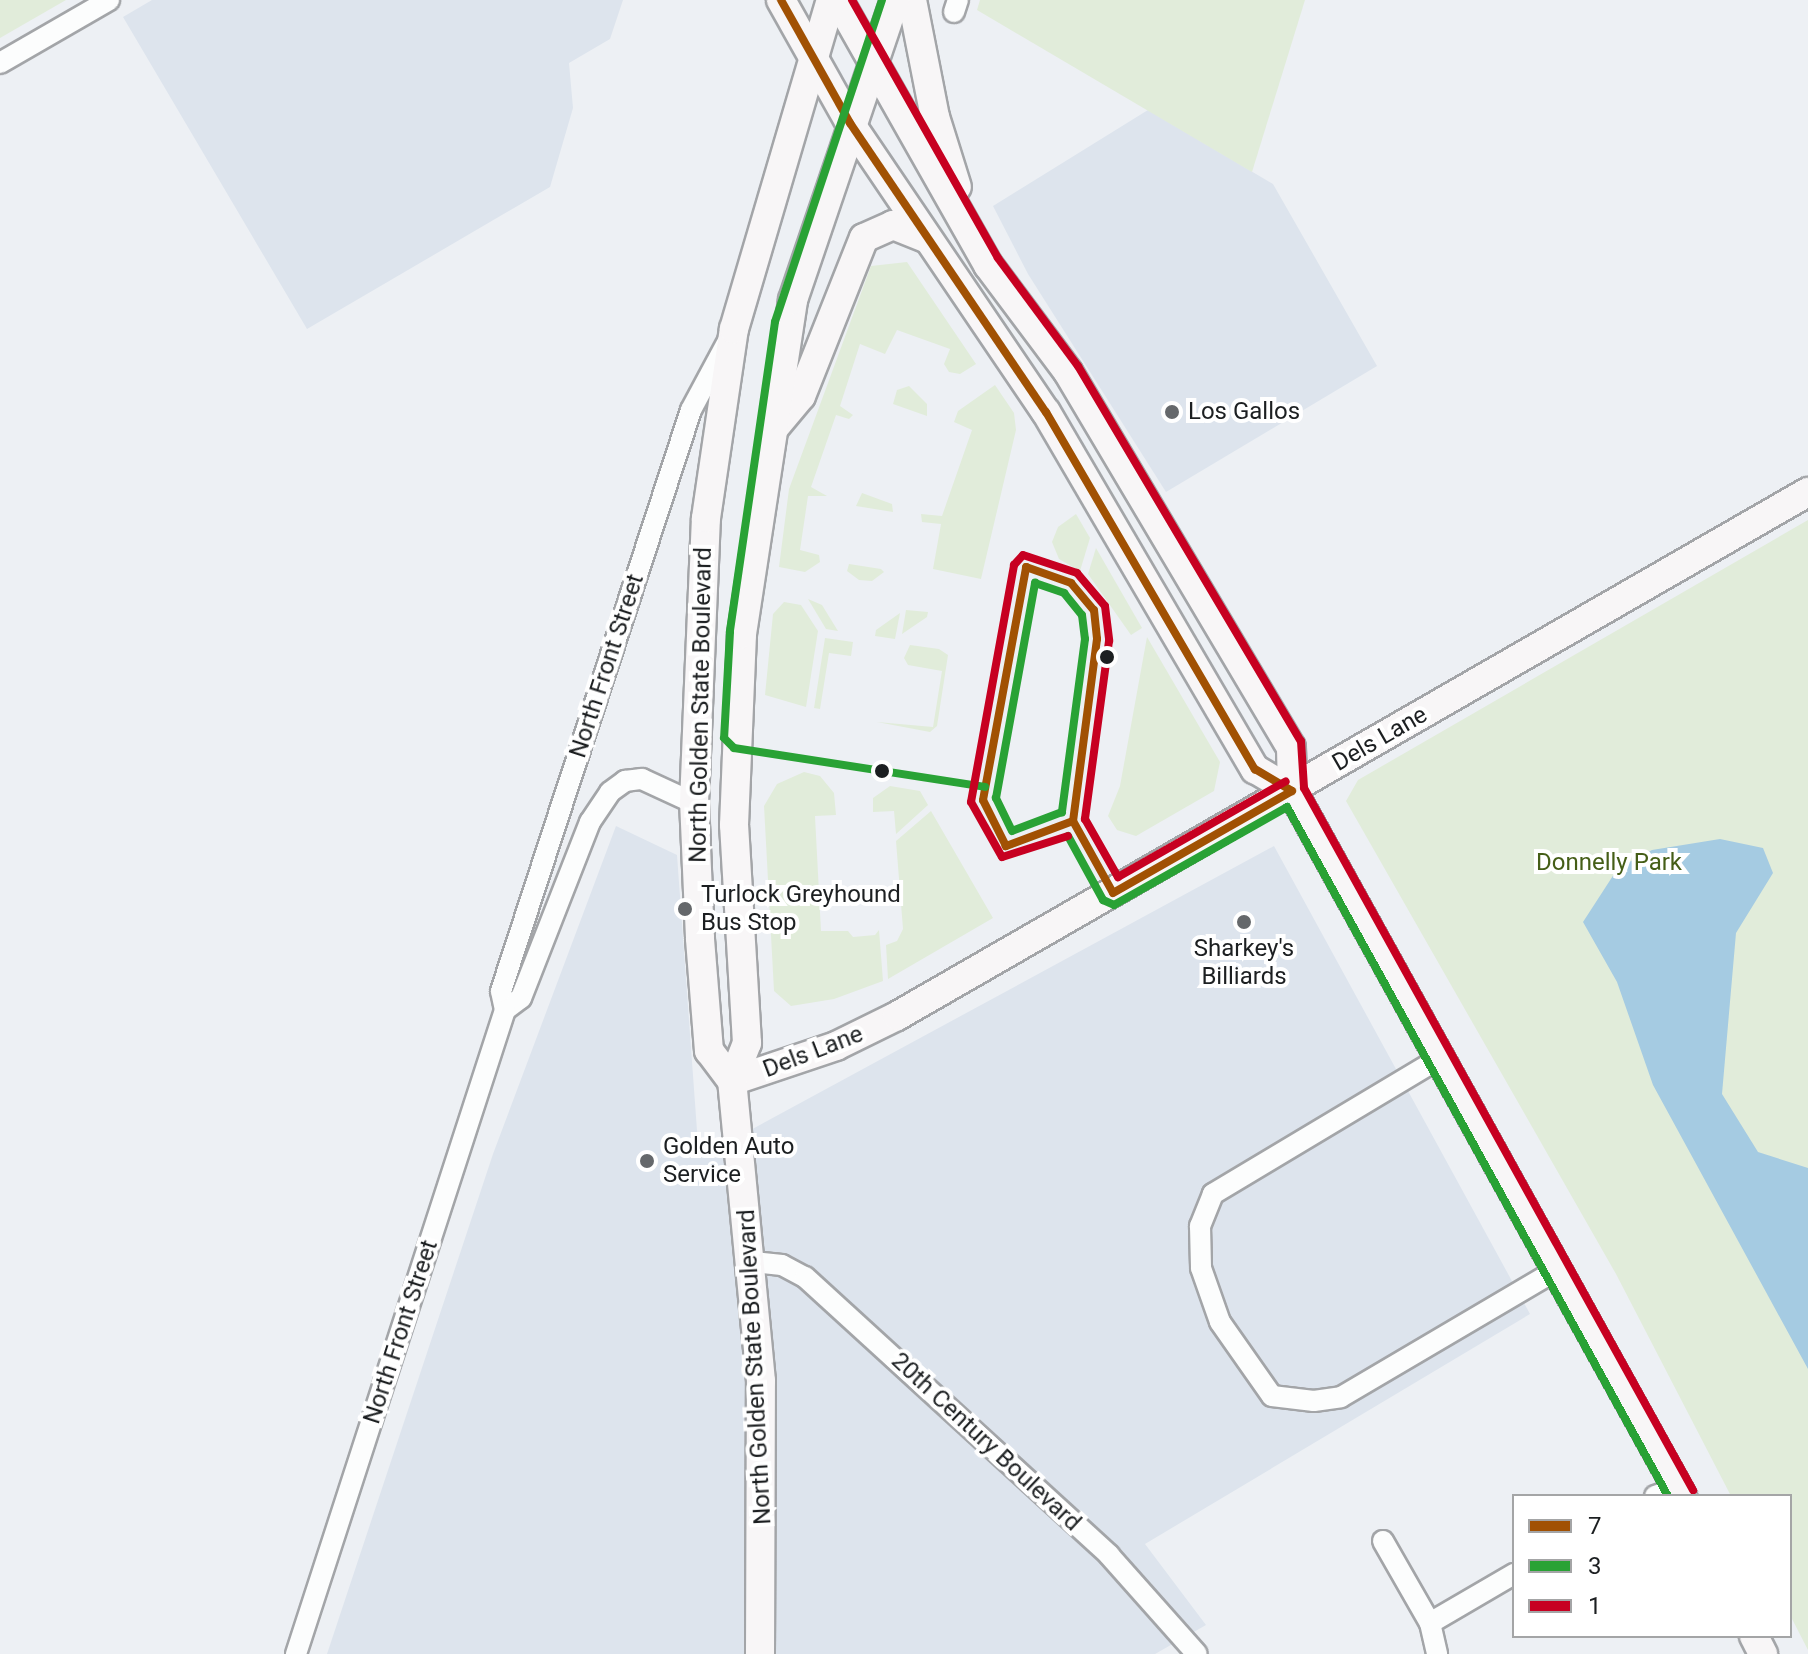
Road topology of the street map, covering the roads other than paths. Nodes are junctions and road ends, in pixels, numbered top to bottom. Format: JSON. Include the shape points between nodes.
{"nodes":[{"id":1,"x":109,"y":0,"type":"edge"},
{"id":2,"x":781,"y":0,"type":"edge"},
{"id":3,"x":831,"y":0,"type":"edge"},
{"id":4,"x":838,"y":0,"type":"edge"},
{"id":5,"x":895,"y":0,"type":"edge"},
{"id":6,"x":912,"y":0,"type":"edge"},
{"id":7,"x":812,"y":57,"type":"junction"},
{"id":8,"x":0,"y":63,"type":"edge"},
{"id":9,"x":872,"y":64,"type":"junction"},
{"id":10,"x":850,"y":123,"type":"junction"},
{"id":11,"x":925,"y":238,"type":"junction"},
{"id":12,"x":988,"y":265,"type":"junction"},
{"id":13,"x":734,"y":329,"type":"junction"},
{"id":14,"x":775,"y":427,"type":"junction"},
{"id":15,"x":1808,"y":492,"type":"edge"},
{"id":16,"x":1292,"y":791,"type":"junction"},
{"id":17,"x":694,"y":803,"type":"junction"},
{"id":18,"x":505,"y":1010,"type":"junction"},
{"id":19,"x":1440,"y":1058,"type":"junction"},
{"id":20,"x":732,"y":1081,"type":"junction"},
{"id":21,"x":753,"y":1262,"type":"junction"},
{"id":22,"x":1558,"y":1269,"type":"junction"},
{"id":23,"x":1672,"y":1493,"type":"edge"},
{"id":24,"x":1383,"y":1541,"type":"dead end"},
{"id":25,"x":1512,"y":1575,"type":"edge"},
{"id":26,"x":1430,"y":1623,"type":"junction"},
{"id":27,"x":296,"y":1654,"type":"edge"},
{"id":28,"x":760,"y":1654,"type":"edge"},
{"id":29,"x":1197,"y":1654,"type":"edge"},
{"id":30,"x":1437,"y":1654,"type":"edge"}],
"edges":[{"from":1,"to":8,"type":"street"},
{"from":2,"to":7,"type":"street"},
{"from":3,"to":7,"type":"street","name":"North Golden State Boulevard"},
{"from":4,"to":9,"type":"street"},
{"from":5,"to":9,"type":"street","name":"North Golden State Boulevard"},
{"from":6,"to":12,"type":"street","via":[[945,153]]},
{"from":7,"to":10,"type":"street"},
{"from":7,"to":13,"type":"street","name":"North Golden State Boulevard"},
{"from":9,"to":10,"type":"street","name":"North Golden State Boulevard"},
{"from":9,"to":12,"type":"street"},
{"from":10,"to":11,"type":"street"},
{"from":10,"to":14,"type":"street","name":"North Golden State Boulevard","via":[[793,300]]},
{"from":11,"to":14,"type":"street","via":[[893,225],[864,238],[801,396]]},
{"from":11,"to":16,"type":"street","via":[[1046,412],[1255,769]]},
{"from":12,"to":16,"type":"street","via":[[1077,385],[1291,747]]},
{"from":13,"to":17,"type":"street","name":"North Golden State Boulevard","via":[[700,596]]},
{"from":13,"to":18,"type":"street","name":"North Front Street","via":[[691,410],[501,991]]},
{"from":14,"to":20,"type":"street","name":"North Golden State Boulevard","via":[[738,687],[735,866],[747,1043]]},
{"from":15,"to":16,"type":"street","name":"Dels Lane"},
{"from":16,"to":19,"type":"street"},
{"from":16,"to":20,"type":"street","name":"Dels Lane","via":[[883,1024]]},
{"from":17,"to":18,"type":"street","name":"North Front Street","via":[[642,779],[625,781],[610,792],[590,822],[521,998]]},
{"from":17,"to":20,"type":"street","name":"North Golden State Boulevard","via":[[709,1051]]},
{"from":18,"to":27,"type":"street","name":"North Front Street"},
{"from":19,"to":22,"type":"street"},
{"from":19,"to":22,"type":"street","via":[[1213,1194],[1200,1226],[1201,1268],[1220,1322],[1272,1396],[1314,1401],[1341,1397]]},
{"from":20,"to":21,"type":"street","name":"North Golden State Boulevard"},
{"from":21,"to":28,"type":"street","name":"North Golden State Boulevard","via":[[763,1433]]},
{"from":21,"to":29,"type":"street","name":"20th Century Boulevard","via":[[782,1265],[805,1277],[1109,1555]]},
{"from":22,"to":23,"type":"street"},
{"from":24,"to":26,"type":"street"},
{"from":25,"to":26,"type":"street"},
{"from":26,"to":30,"type":"street"}]}
